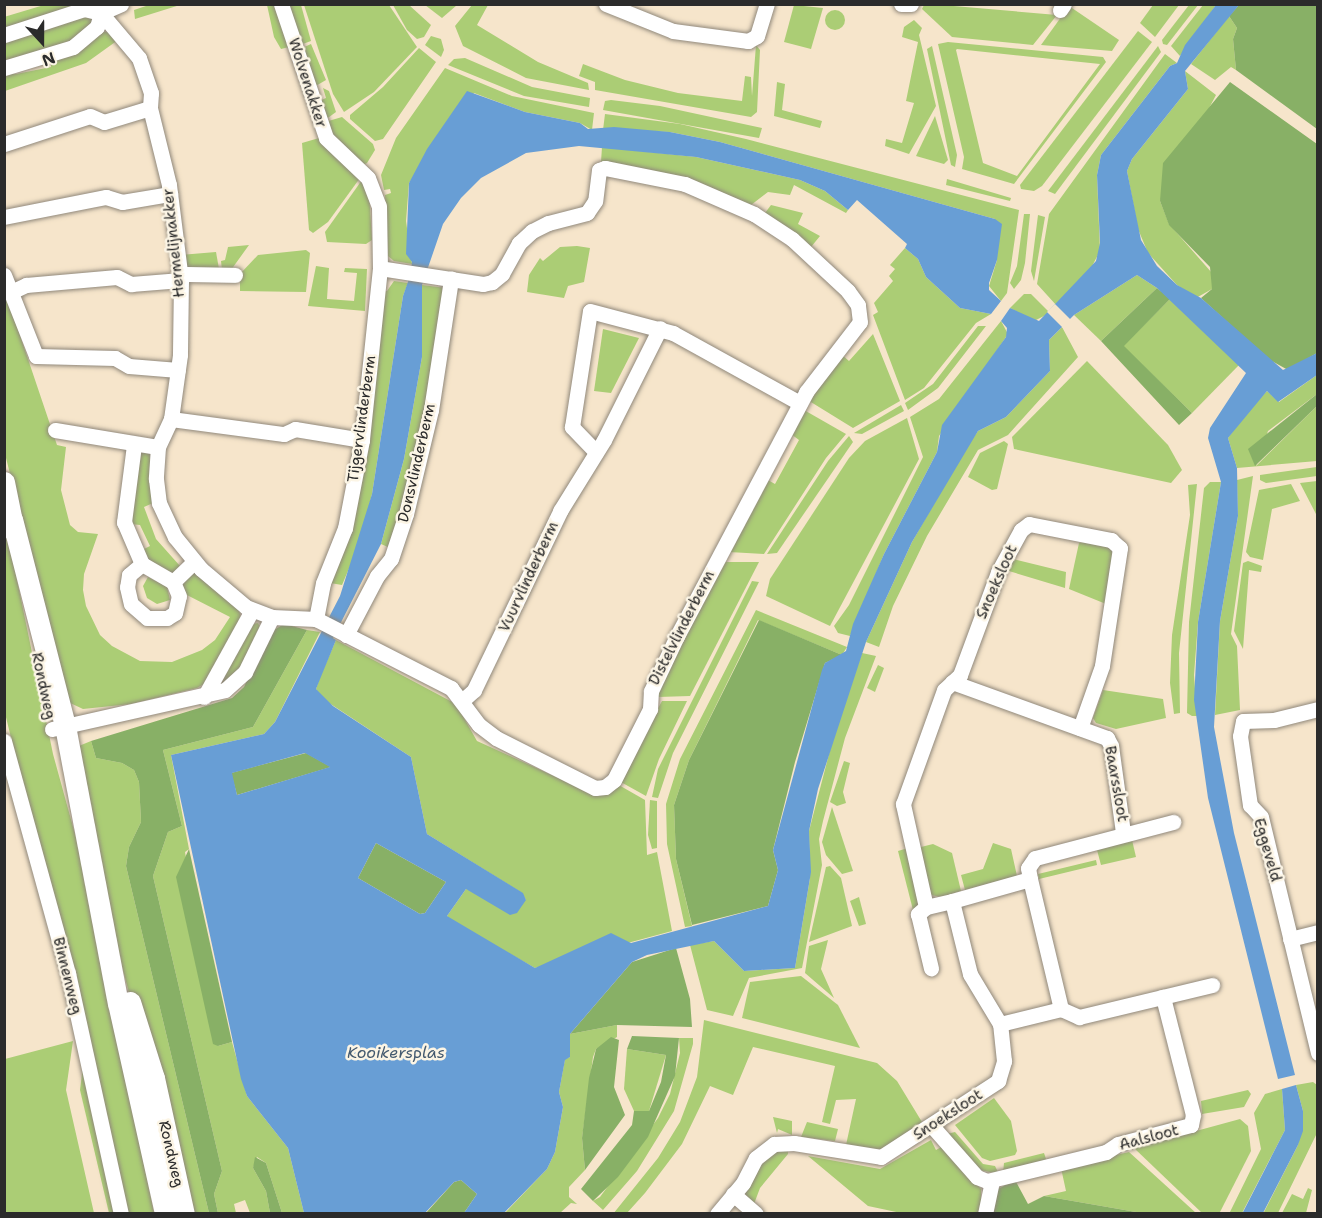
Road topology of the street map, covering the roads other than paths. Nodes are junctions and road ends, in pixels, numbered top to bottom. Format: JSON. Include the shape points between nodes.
{"nodes":[{"id":1,"x":121,"y":4,"type":"edge"},
{"id":2,"x":281,"y":4,"type":"edge"},
{"id":3,"x":606,"y":4,"type":"edge"},
{"id":4,"x":766,"y":4,"type":"edge"},
{"id":5,"x":901,"y":4,"type":"edge"},
{"id":6,"x":911,"y":4,"type":"edge"},
{"id":7,"x":100,"y":9,"type":"edge"},
{"id":8,"x":4,"y":35,"type":"edge"},
{"id":9,"x":4,"y":68,"type":"edge"},
{"id":10,"x":150,"y":108,"type":"junction"},
{"id":11,"x":4,"y":144,"type":"edge"},
{"id":12,"x":170,"y":194,"type":"junction"},
{"id":13,"x":4,"y":217,"type":"edge"},
{"id":14,"x":380,"y":249,"type":"joint"},
{"id":15,"x":380,"y":268,"type":"junction"},
{"id":16,"x":4,"y":275,"type":"edge"},
{"id":17,"x":235,"y":275,"type":"dead end"},
{"id":18,"x":181,"y":277,"type":"junction"},
{"id":19,"x":451,"y":279,"type":"junction"},
{"id":20,"x":11,"y":292,"type":"junction"},
{"id":21,"x":660,"y":328,"type":"junction"},
{"id":22,"x":178,"y":370,"type":"junction"},
{"id":23,"x":800,"y":403,"type":"junction"},
{"id":24,"x":171,"y":418,"type":"junction"},
{"id":25,"x":55,"y":430,"type":"dead end"},
{"id":26,"x":362,"y":440,"type":"junction"},
{"id":27,"x":134,"y":445,"type":"junction"},
{"id":28,"x":158,"y":447,"type":"junction"},
{"id":29,"x":596,"y":452,"type":"junction"},
{"id":30,"x":4,"y":482,"type":"edge"},
{"id":31,"x":194,"y":562,"type":"junction"},
{"id":32,"x":142,"y":564,"type":"junction"},
{"id":33,"x":173,"y":582,"type":"junction"},
{"id":34,"x":262,"y":614,"type":"junction"},
{"id":35,"x":320,"y":621,"type":"junction"},
{"id":36,"x":343,"y":633,"type":"junction"},
{"id":37,"x":952,"y":682,"type":"junction"},
{"id":38,"x":204,"y":696,"type":"junction"},
{"id":39,"x":463,"y":700,"type":"junction"},
{"id":40,"x":1317,"y":710,"type":"edge"},
{"id":41,"x":58,"y":727,"type":"junction"},
{"id":42,"x":1080,"y":728,"type":"junction"},
{"id":43,"x":4,"y":741,"type":"edge"},
{"id":44,"x":1173,"y":822,"type":"dead end"},
{"id":45,"x":1123,"y":833,"type":"junction"},
{"id":46,"x":1030,"y":879,"type":"junction"},
{"id":47,"x":952,"y":901,"type":"junction"},
{"id":48,"x":927,"y":907,"type":"junction"},
{"id":49,"x":1317,"y":932,"type":"edge"},
{"id":50,"x":1290,"y":939,"type":"junction"},
{"id":51,"x":112,"y":958,"type":"junction"},
{"id":52,"x":931,"y":968,"type":"dead end"},
{"id":53,"x":1212,"y":985,"type":"dead end"},
{"id":54,"x":1163,"y":997,"type":"junction"},
{"id":55,"x":1061,"y":1009,"type":"junction"},
{"id":56,"x":1000,"y":1024,"type":"junction"},
{"id":57,"x":1317,"y":1053,"type":"edge"},
{"id":58,"x":932,"y":1126,"type":"junction"},
{"id":59,"x":992,"y":1181,"type":"junction"},
{"id":60,"x":733,"y":1194,"type":"junction"},
{"id":61,"x":121,"y":1214,"type":"edge"},
{"id":62,"x":165,"y":1214,"type":"edge"},
{"id":63,"x":184,"y":1214,"type":"edge"},
{"id":64,"x":717,"y":1214,"type":"edge"},
{"id":65,"x":756,"y":1214,"type":"edge"},
{"id":66,"x":985,"y":1214,"type":"edge"}],
"edges":[{"from":1,"to":7,"type":"street"},
{"from":2,"to":14,"type":"street","name":"Wolvenakker","via":[[326,138],[368,178],[376,191]]},
{"from":3,"to":4,"type":"street","via":[[673,31],[748,41],[755,38]]},
{"from":5,"to":6,"type":"street"},
{"from":7,"to":8,"type":"street","via":[[84,9]]},
{"from":7,"to":9,"type":"street","via":[[97,27],[73,47]]},
{"from":7,"to":10,"type":"street","name":"Hermelijnakker","via":[[139,58],[151,93]]},
{"from":10,"to":11,"type":"street","via":[[104,122],[90,116]]},
{"from":10,"to":12,"type":"street","name":"Hermelijnakker"},
{"from":12,"to":13,"type":"street","via":[[122,202],[106,197]]},
{"from":12,"to":18,"type":"street","name":"Hermelijnakker"},
{"from":14,"to":15,"type":"street","name":"Tijgervlinderberm"},
{"from":15,"to":19,"type":"street"},
{"from":15,"to":26,"type":"street","name":"Tijgervlinderberm"},
{"from":16,"to":20,"type":"street"},
{"from":17,"to":18,"type":"street"},
{"from":18,"to":20,"type":"street","via":[[131,284],[117,277],[26,285]]},
{"from":18,"to":22,"type":"street","name":"Hermelijnakker"},
{"from":19,"to":23,"type":"street","name":"Distelvlinderberm","via":[[486,284],[498,279],[519,243],[532,231],[587,213],[594,201],[599,170],[610,168],[700,189],[771,224],[848,291],[861,317]]},
{"from":19,"to":36,"type":"street","name":"Donsvlinderberm","via":[[429,419],[406,514],[391,559]]},
{"from":20,"to":22,"type":"street","via":[[36,356],[115,358],[129,366]]},
{"from":21,"to":23,"type":"street"},
{"from":21,"to":29,"type":"street","name":"Vuurvlinderberm"},
{"from":21,"to":29,"type":"street","via":[[590,311],[572,427]]},
{"from":22,"to":24,"type":"street","name":"Hermelijnakker"},
{"from":23,"to":39,"type":"street","name":"Distelvlinderberm","via":[[677,636],[651,691],[650,709],[610,784],[595,788],[496,738],[479,725]]},
{"from":24,"to":26,"type":"street","via":[[284,435],[295,429]]},
{"from":24,"to":28,"type":"street","name":"Hermelijnakker"},
{"from":25,"to":27,"type":"street","via":[[127,440]]},
{"from":26,"to":35,"type":"street","name":"Tijgervlinderberm","via":[[345,528],[327,572]]},
{"from":27,"to":28,"type":"street"},
{"from":27,"to":32,"type":"street","via":[[124,522]]},
{"from":28,"to":31,"type":"street","via":[[159,503],[169,528]]},
{"from":29,"to":39,"type":"street","name":"Vuurvlinderberm","via":[[560,511],[474,690]]},
{"from":30,"to":41,"type":"main road","name":"Rondweg","via":[[29,571]]},
{"from":31,"to":33,"type":"street"},
{"from":31,"to":34,"type":"street"},
{"from":32,"to":33,"type":"street"},
{"from":32,"to":33,"type":"street","via":[[132,571],[127,587],[131,604],[147,618],[167,618],[176,613],[179,596]]},
{"from":34,"to":35,"type":"street","name":"Distelvlinderberm"},
{"from":34,"to":38,"type":"street"},
{"from":34,"to":38,"type":"street","via":[[240,679],[225,690]]},
{"from":35,"to":36,"type":"street","name":"Distelvlinderberm"},
{"from":36,"to":39,"type":"street","name":"Distelvlinderberm","via":[[452,688]]},
{"from":37,"to":42,"type":"street","name":"Baarssloot"},
{"from":37,"to":42,"type":"street","name":"Snoeksloot","via":[[960,675],[998,572],[1023,527],[1032,524],[1111,540],[1118,544],[1121,553],[1102,666]]},
{"from":37,"to":48,"type":"street","name":"Snoeksloot","via":[[944,690],[903,804]]},
{"from":38,"to":41,"type":"street"},
{"from":40,"to":50,"type":"street","name":"Eggeveld","via":[[1274,720],[1243,721],[1240,735],[1250,805],[1261,817]]},
{"from":41,"to":51,"type":"main road","name":"Rondweg"},
{"from":42,"to":45,"type":"street","name":"Baarssloot","via":[[1110,742]]},
{"from":43,"to":61,"type":"street","name":"Binnenweg","via":[[68,973]]},
{"from":44,"to":45,"type":"street"},
{"from":45,"to":46,"type":"street","name":"Baarssloot","via":[[1035,858],[1028,868]]},
{"from":46,"to":47,"type":"street"},
{"from":46,"to":55,"type":"street"},
{"from":47,"to":48,"type":"street"},
{"from":47,"to":56,"type":"street","name":"Snoeksloot","via":[[970,974]]},
{"from":48,"to":52,"type":"street","name":"Snoeksloot","via":[[918,914]]},
{"from":49,"to":50,"type":"street"},
{"from":50,"to":57,"type":"street","name":"Eggeveld"},
{"from":51,"to":62,"type":"main road","name":"Rondweg","via":[[118,1003]]},
{"from":51,"to":63,"type":"main road","name":"Rondweg","via":[[150,1063]]},
{"from":53,"to":54,"type":"street"},
{"from":54,"to":55,"type":"street","via":[[1079,1017]]},
{"from":54,"to":59,"type":"street","name":"Aalsloot","via":[[1192,1113],[1191,1125]]},
{"from":55,"to":56,"type":"street"},
{"from":56,"to":58,"type":"street","name":"Snoeksloot","via":[[1004,1061],[998,1081]]},
{"from":58,"to":59,"type":"street","via":[[977,1177]]},
{"from":58,"to":60,"type":"street","name":"Snoeksloot","via":[[891,1153],[872,1158],[794,1143],[774,1144],[756,1158]]},
{"from":59,"to":66,"type":"street"},
{"from":60,"to":64,"type":"street","name":"Snoeksloot"},
{"from":60,"to":65,"type":"street"}]}
